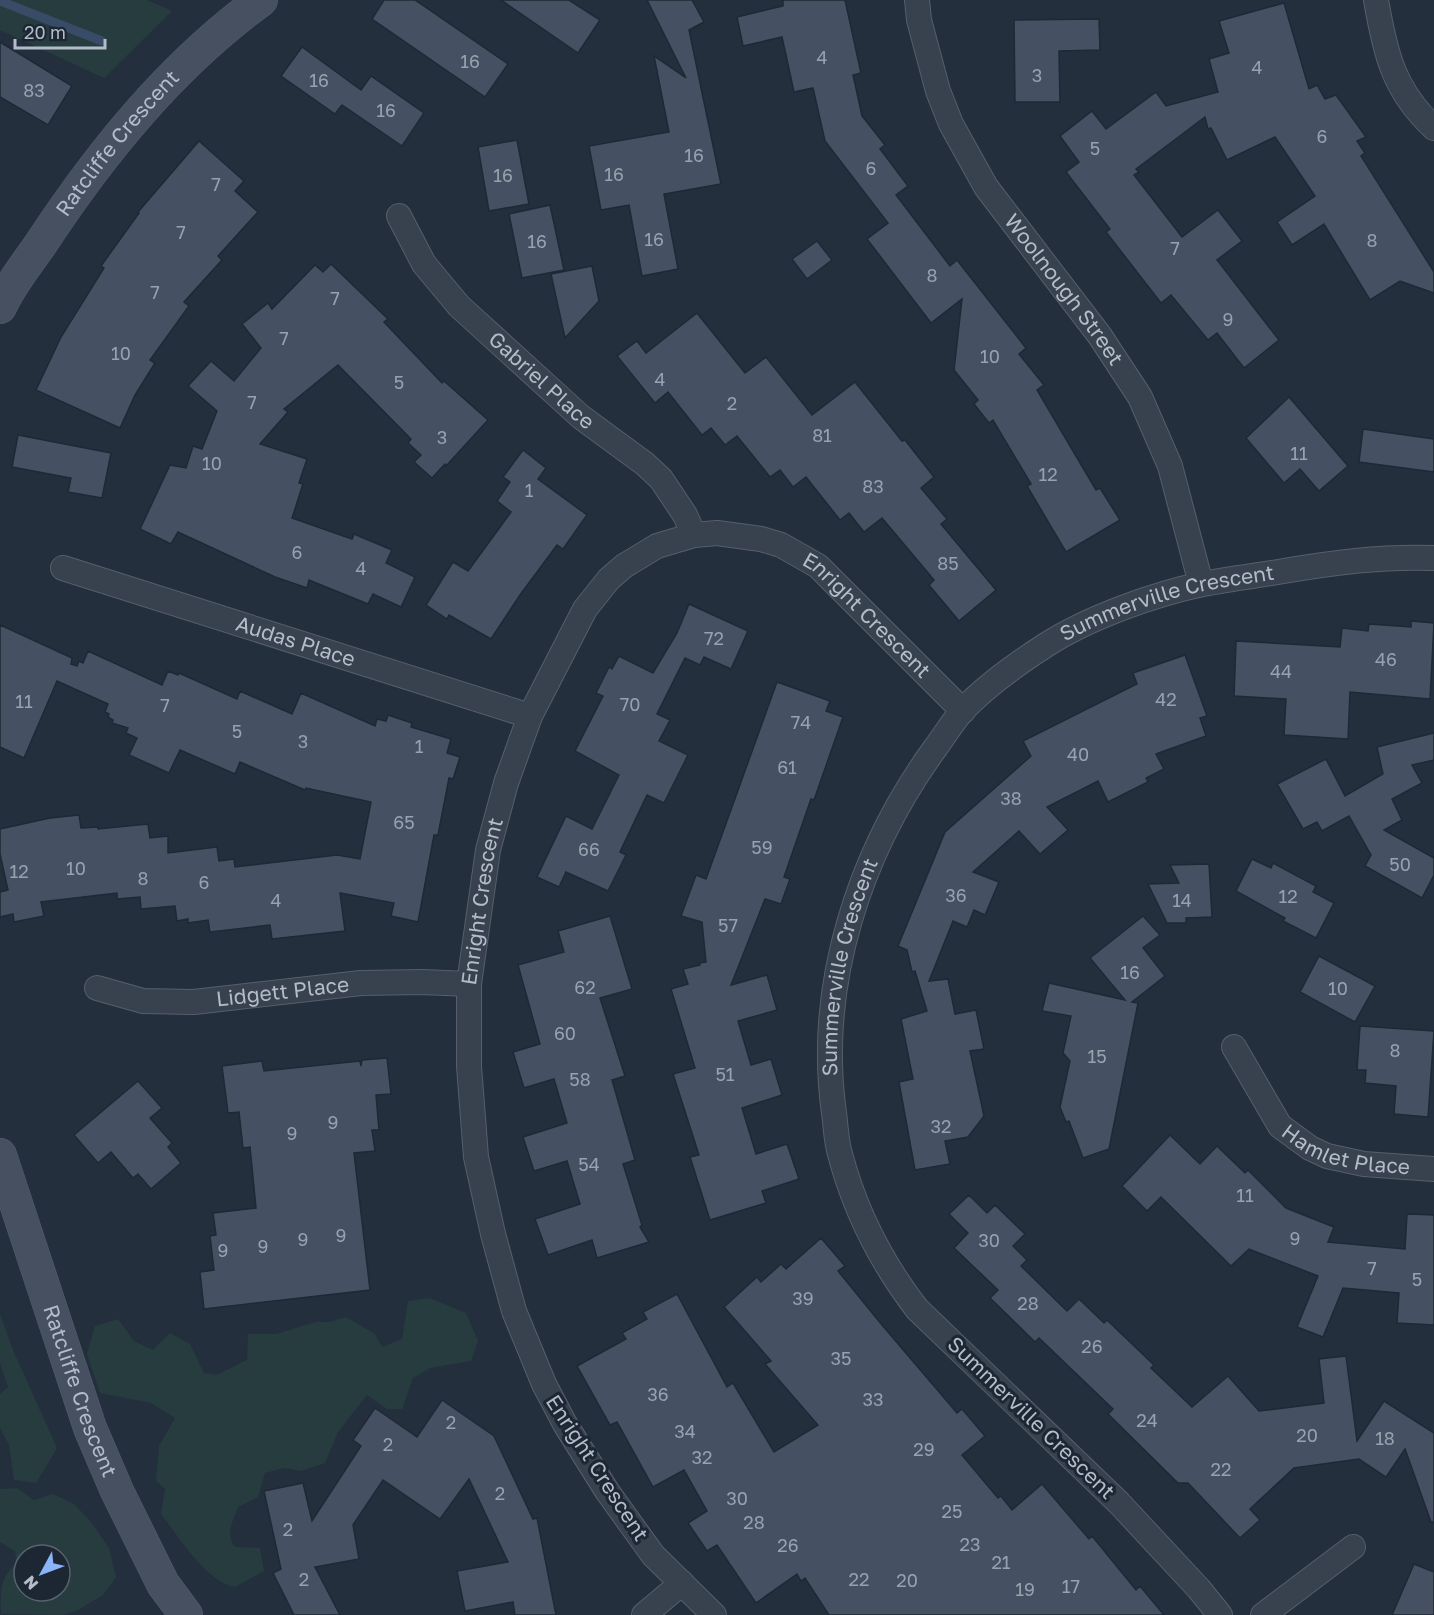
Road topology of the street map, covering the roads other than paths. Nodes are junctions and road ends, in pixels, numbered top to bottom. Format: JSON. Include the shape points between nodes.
{"nodes":[{"id":1,"x":261,"y":0,"type":"edge"},
{"id":2,"x":917,"y":0,"type":"edge"},
{"id":3,"x":1376,"y":0,"type":"edge"},
{"id":4,"x":1434,"y":128,"type":"edge"},
{"id":5,"x":399,"y":216,"type":"dead end"},
{"id":6,"x":0,"y":307,"type":"edge"},
{"id":7,"x":694,"y":535,"type":"junction"},
{"id":8,"x":1434,"y":558,"type":"edge"},
{"id":9,"x":63,"y":568,"type":"dead end"},
{"id":10,"x":1201,"y":584,"type":"junction"},
{"id":11,"x":963,"y":711,"type":"junction"},
{"id":12,"x":530,"y":716,"type":"junction"},
{"id":13,"x":469,"y":984,"type":"junction"},
{"id":14,"x":97,"y":988,"type":"dead end"},
{"id":15,"x":1234,"y":1047,"type":"dead end"},
{"id":16,"x":0,"y":1155,"type":"edge"},
{"id":17,"x":1434,"y":1169,"type":"edge"},
{"id":18,"x":1353,"y":1547,"type":"dead end"},
{"id":19,"x":682,"y":1583,"type":"junction"},
{"id":20,"x":186,"y":1615,"type":"edge"},
{"id":21,"x":644,"y":1615,"type":"edge"},
{"id":22,"x":714,"y":1615,"type":"edge"},
{"id":23,"x":1220,"y":1615,"type":"edge"},
{"id":24,"x":1263,"y":1615,"type":"edge"}],
"edges":[{"from":1,"to":6,"type":"street","name":"Ratcliffe Crescent","via":[[184,65],[129,123],[78,188]]},
{"from":2,"to":10,"type":"street","name":"Woolnough Street","via":[[938,91],[951,124],[986,187],[1100,336],[1140,398],[1170,466]]},
{"from":3,"to":4,"type":"street","via":[[1393,72],[1419,114]]},
{"from":5,"to":7,"type":"street","name":"Gabriel Place","via":[[424,264],[459,306],[581,417],[661,479]]},
{"from":7,"to":11,"type":"street","name":"Enright Crescent","via":[[761,539],[781,545],[818,566]]},
{"from":7,"to":12,"type":"street","name":"Enright Crescent","via":[[657,546],[609,579],[585,609]]},
{"from":8,"to":10,"type":"street","name":"Summerville Crescent","via":[[1349,560]]},
{"from":9,"to":12,"type":"street","name":"Audas Place"},
{"from":10,"to":11,"type":"street","name":"Summerville Crescent","via":[[1142,601],[1078,627],[989,686]]},
{"from":11,"to":23,"type":"street","name":"Summerville Crescent","via":[[913,778],[892,814],[874,851],[847,927],[829,1041],[829,1079],[839,1152],[861,1220],[917,1309],[1119,1503]]},
{"from":12,"to":13,"type":"street","name":"Enright Crescent","via":[[488,850]]},
{"from":13,"to":14,"type":"street","name":"Lidgett Place","via":[[361,983],[194,1002],[143,1001]]},
{"from":13,"to":19,"type":"street","name":"Enright Crescent","via":[[469,1066],[476,1157],[514,1311],[565,1425],[653,1555]]},
{"from":15,"to":17,"type":"street","name":"Hamlet Place","via":[[1280,1126],[1310,1148],[1364,1164]]},
{"from":16,"to":20,"type":"street","name":"Ratcliffe Crescent","via":[[90,1428],[163,1584]]},
{"from":18,"to":24,"type":"street"},
{"from":19,"to":21,"type":"street"},
{"from":19,"to":22,"type":"street","name":"Enright Crescent"}]}
